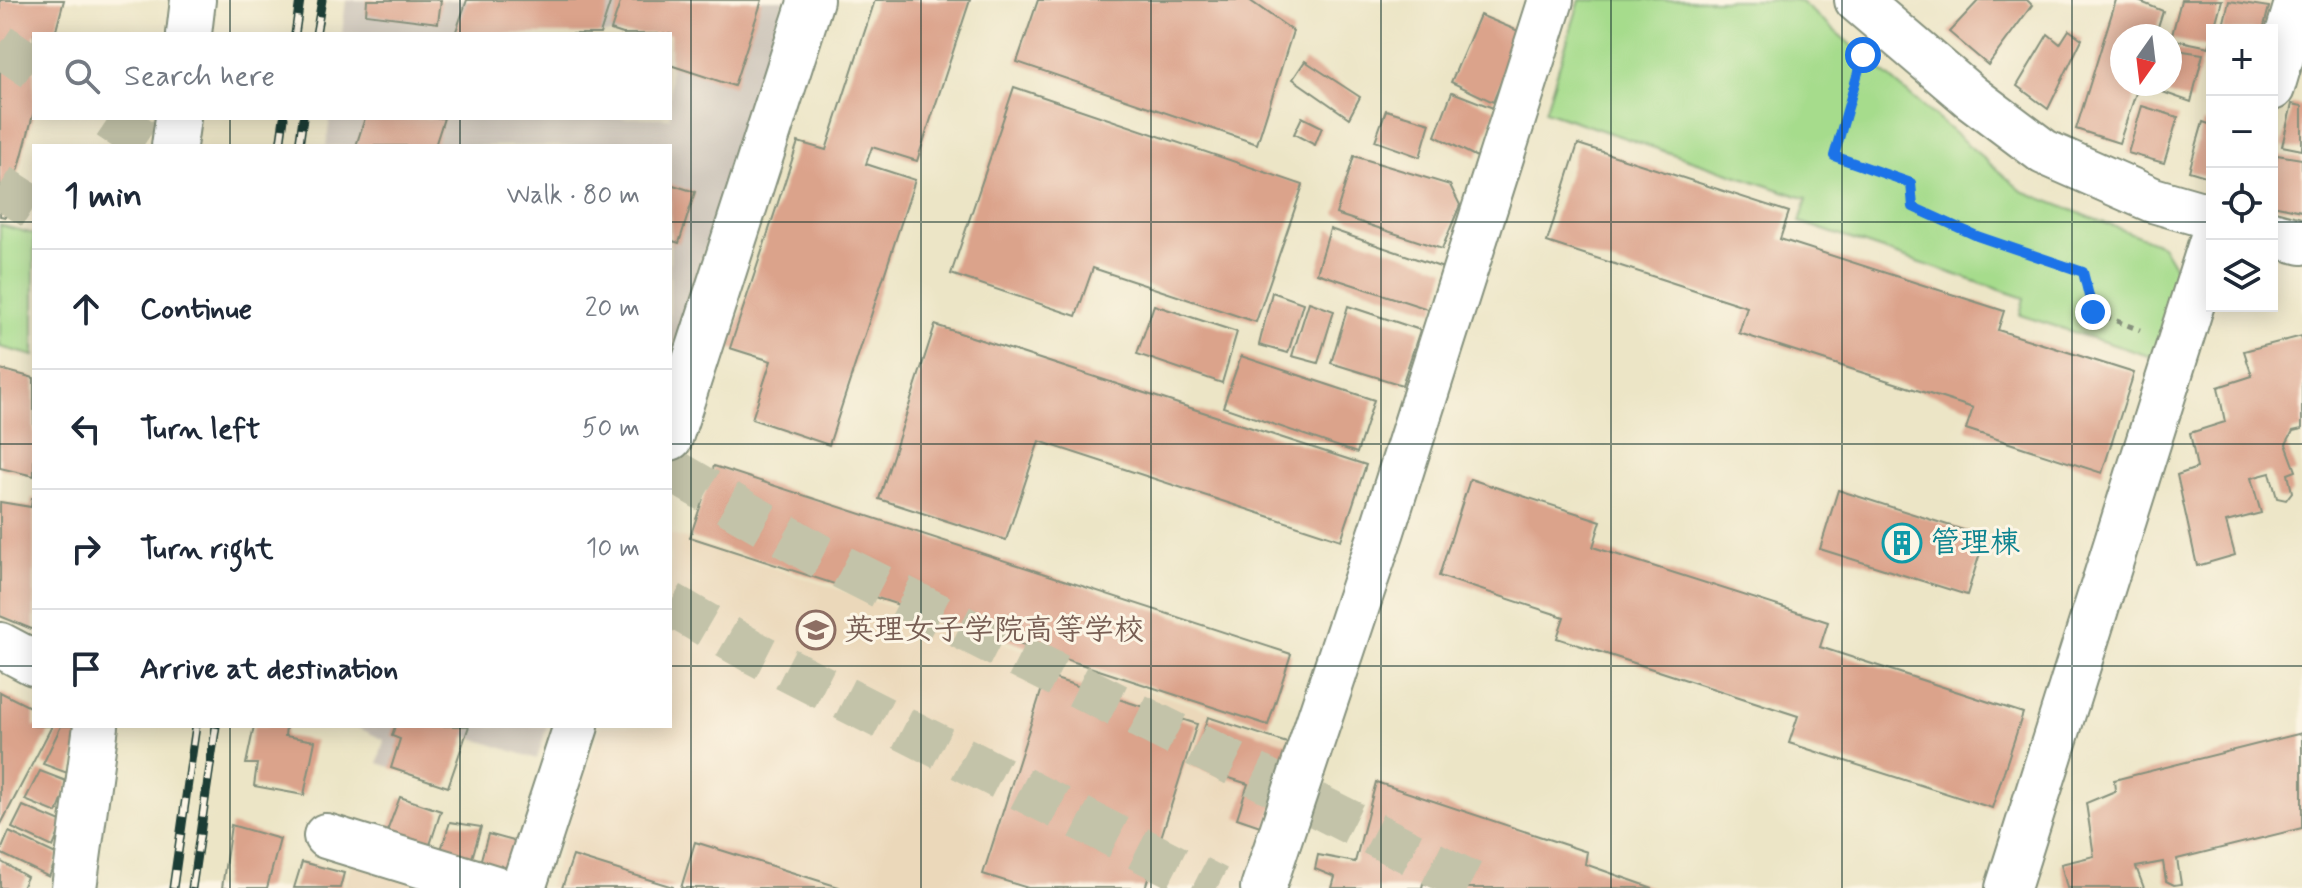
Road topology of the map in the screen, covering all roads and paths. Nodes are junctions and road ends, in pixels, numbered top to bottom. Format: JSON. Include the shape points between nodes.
{"nodes":[{"id":1,"x":193,"y":0,"type":"edge"},
{"id":2,"x":811,"y":0,"type":"edge"},
{"id":3,"x":1551,"y":0,"type":"edge"},
{"id":4,"x":2298,"y":0,"type":"edge"},
{"id":5,"x":1866,"y":8,"type":"edge"},
{"id":6,"x":189,"y":32,"type":"edge"},
{"id":7,"x":2278,"y":68,"type":"edge"},
{"id":8,"x":178,"y":120,"type":"edge"},
{"id":9,"x":174,"y":144,"type":"edge"},
{"id":10,"x":2206,"y":215,"type":"edge"},
{"id":11,"x":2278,"y":236,"type":"edge"},
{"id":12,"x":2302,"y":242,"type":"edge"},
{"id":13,"x":2206,"y":259,"type":"edge"},
{"id":14,"x":2179,"y":345,"type":"junction"},
{"id":15,"x":672,"y":432,"type":"edge"},
{"id":16,"x":0,"y":645,"type":"edge"},
{"id":17,"x":32,"y":662,"type":"edge"},
{"id":18,"x":96,"y":728,"type":"edge"},
{"id":19,"x":575,"y":728,"type":"edge"},
{"id":20,"x":326,"y":836,"type":"dead end"},
{"id":21,"x":74,"y":888,"type":"edge"},
{"id":22,"x":495,"y":888,"type":"edge"},
{"id":23,"x":523,"y":888,"type":"edge"},
{"id":24,"x":1263,"y":888,"type":"edge"},
{"id":25,"x":2008,"y":888,"type":"edge"}],
"edges":[{"from":1,"to":6,"type":"street"},
{"from":2,"to":15,"type":"street"},
{"from":3,"to":24,"type":"street"},
{"from":4,"to":7,"type":"street"},
{"from":5,"to":10,"type":"street","via":[[2044,152],[2153,200]]},
{"from":5,"to":14,"type":"path","via":[[1834,156],[1911,183],[1913,207],[1977,236],[2083,272],[2093,312]]},
{"from":8,"to":9,"type":"street"},
{"from":11,"to":12,"type":"street"},
{"from":13,"to":14,"type":"street"},
{"from":14,"to":25,"type":"street"},
{"from":16,"to":17,"type":"street"},
{"from":18,"to":21,"type":"street"},
{"from":19,"to":23,"type":"street"},
{"from":20,"to":22,"type":"street"}]}
